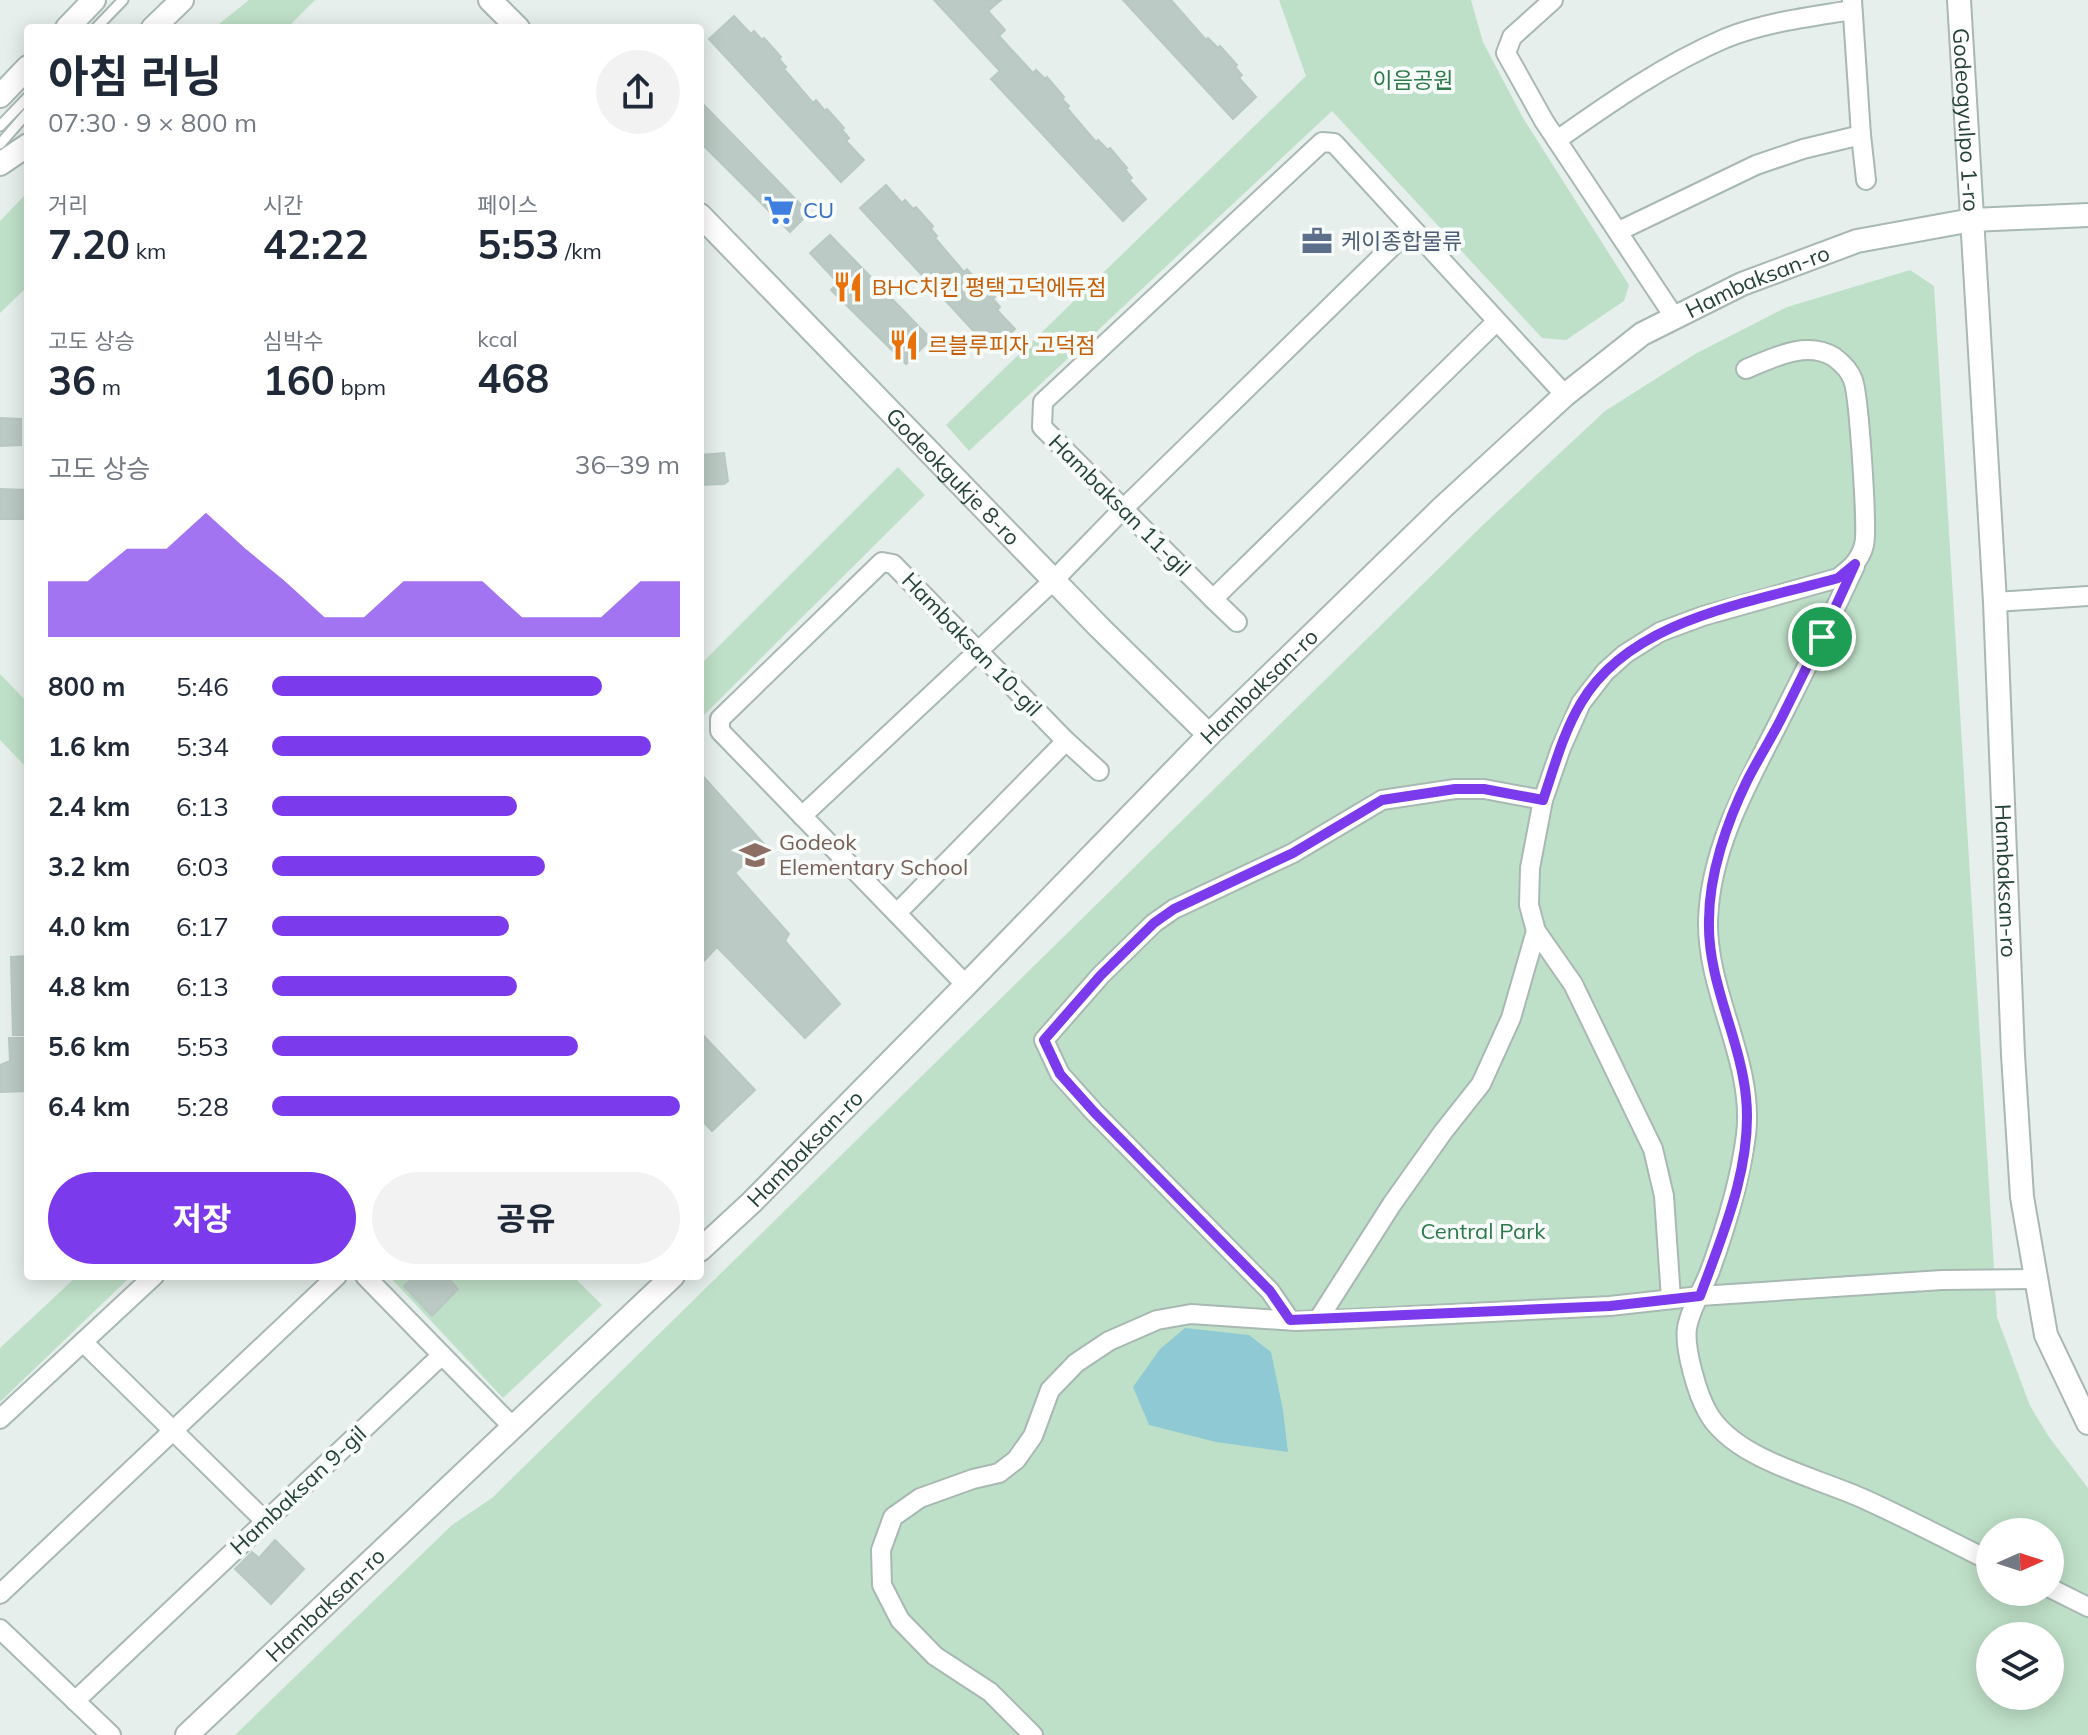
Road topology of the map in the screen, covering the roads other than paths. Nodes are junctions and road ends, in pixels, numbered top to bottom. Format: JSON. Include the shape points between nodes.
{"nodes":[{"id":1,"x":94,"y":0,"type":"edge"},
{"id":2,"x":123,"y":0,"type":"edge"},
{"id":3,"x":130,"y":0,"type":"edge"},
{"id":4,"x":182,"y":0,"type":"edge"},
{"id":5,"x":490,"y":0,"type":"edge"},
{"id":6,"x":1553,"y":0,"type":"edge"},
{"id":7,"x":1959,"y":0,"type":"edge"},
{"id":8,"x":1852,"y":5,"type":"edge"},
{"id":9,"x":71,"y":24,"type":"edge"},
{"id":10,"x":100,"y":24,"type":"edge"},
{"id":11,"x":107,"y":24,"type":"edge"},
{"id":12,"x":157,"y":24,"type":"edge"},
{"id":13,"x":514,"y":24,"type":"edge"},
{"id":14,"x":24,"y":71,"type":"edge"},
{"id":15,"x":0,"y":96,"type":"edge"},
{"id":16,"x":24,"y":101,"type":"edge"},
{"id":17,"x":24,"y":120,"type":"edge"},
{"id":18,"x":0,"y":126,"type":"edge"},
{"id":19,"x":1861,"y":135,"type":"junction"},
{"id":20,"x":1557,"y":140,"type":"junction"},
{"id":21,"x":12,"y":142,"type":"edge"},
{"id":22,"x":0,"y":154,"type":"edge"},
{"id":23,"x":0,"y":164,"type":"edge"},
{"id":24,"x":1866,"y":180,"type":"dead end"},
{"id":25,"x":2088,"y":215,"type":"edge"},
{"id":26,"x":704,"y":219,"type":"edge"},
{"id":27,"x":1972,"y":220,"type":"junction"},
{"id":28,"x":1411,"y":228,"type":"junction"},
{"id":29,"x":1619,"y":231,"type":"junction"},
{"id":30,"x":1675,"y":318,"type":"junction"},
{"id":31,"x":1497,"y":321,"type":"junction"},
{"id":32,"x":1746,"y":369,"type":"dead end"},
{"id":33,"x":1565,"y":395,"type":"junction"},
{"id":34,"x":1123,"y":509,"type":"junction"},
{"id":35,"x":1855,"y":564,"type":"junction"},
{"id":36,"x":1054,"y":580,"type":"junction"},
{"id":37,"x":2088,"y":596,"type":"edge"},
{"id":38,"x":1213,"y":599,"type":"junction"},
{"id":39,"x":1995,"y":602,"type":"junction"},
{"id":40,"x":1237,"y":622,"type":"dead end"},
{"id":41,"x":978,"y":651,"type":"junction"},
{"id":42,"x":1209,"y":735,"type":"junction"},
{"id":43,"x":1066,"y":741,"type":"junction"},
{"id":44,"x":1099,"y":771,"type":"dead end"},
{"id":45,"x":1543,"y":800,"type":"junction"},
{"id":46,"x":802,"y":816,"type":"junction"},
{"id":47,"x":897,"y":913,"type":"junction"},
{"id":48,"x":1536,"y":931,"type":"junction"},
{"id":49,"x":966,"y":985,"type":"junction"},
{"id":50,"x":704,"y":1246,"type":"edge"},
{"id":51,"x":2037,"y":1279,"type":"junction"},
{"id":52,"x":150,"y":1280,"type":"edge"},
{"id":53,"x":333,"y":1280,"type":"edge"},
{"id":54,"x":369,"y":1280,"type":"edge"},
{"id":55,"x":669,"y":1280,"type":"edge"},
{"id":56,"x":1700,"y":1296,"type":"junction"},
{"id":57,"x":1671,"y":1299,"type":"junction"},
{"id":58,"x":1290,"y":1320,"type":"junction"},
{"id":59,"x":1318,"y":1320,"type":"junction"},
{"id":60,"x":83,"y":1342,"type":"junction"},
{"id":61,"x":442,"y":1355,"type":"junction"},
{"id":62,"x":0,"y":1419,"type":"edge"},
{"id":63,"x":2088,"y":1423,"type":"edge"},
{"id":64,"x":512,"y":1426,"type":"junction"},
{"id":65,"x":174,"y":1430,"type":"junction"},
{"id":66,"x":265,"y":1521,"type":"junction"},
{"id":67,"x":1976,"y":1554,"type":"edge"},
{"id":68,"x":0,"y":1594,"type":"edge"},
{"id":69,"x":2064,"y":1595,"type":"edge"},
{"id":70,"x":2088,"y":1607,"type":"edge"},
{"id":71,"x":0,"y":1629,"type":"edge"},
{"id":72,"x":75,"y":1701,"type":"junction"},
{"id":73,"x":111,"y":1735,"type":"edge"},
{"id":74,"x":187,"y":1735,"type":"edge"},
{"id":75,"x":1033,"y":1735,"type":"edge"}],
"edges":[{"from":1,"to":9,"type":"street"},
{"from":2,"to":10,"type":"lane"},
{"from":3,"to":11,"type":"lane"},
{"from":4,"to":12,"type":"street"},
{"from":5,"to":13,"type":"street"},
{"from":6,"to":20,"type":"street","via":[[1512,37],[1506,53]]},
{"from":7,"to":27,"type":"street","name":"Godeogyulpo 1-ro"},
{"from":8,"to":19,"type":"street"},
{"from":8,"to":20,"type":"street","via":[[1728,37],[1629,89]]},
{"from":14,"to":15,"type":"street"},
{"from":16,"to":18,"type":"lane"},
{"from":17,"to":21,"type":"lane"},
{"from":19,"to":24,"type":"street"},
{"from":19,"to":29,"type":"street","via":[[1756,165]]},
{"from":20,"to":29,"type":"street"},
{"from":21,"to":22,"type":"lane"},
{"from":21,"to":23,"type":"street"},
{"from":25,"to":27,"type":"street","name":"Godeogyulpo 1-ro"},
{"from":26,"to":36,"type":"street","name":"Godeokgukje 8-ro"},
{"from":27,"to":30,"type":"street","name":"Hambaksan-ro","via":[[1857,241],[1742,284]]},
{"from":27,"to":39,"type":"street","name":"Hambaksan-ro"},
{"from":28,"to":31,"type":"street","name":"Hambaksan 11-gil"},
{"from":28,"to":34,"type":"street"},
{"from":28,"to":34,"type":"street","name":"Hambaksan 11-gil","via":[[1334,143],[1322,142],[1043,402],[1042,427]]},
{"from":29,"to":30,"type":"street"},
{"from":30,"to":33,"type":"street","name":"Hambaksan-ro","via":[[1642,334]]},
{"from":31,"to":33,"type":"street","name":"Hambaksan 11-gil"},
{"from":31,"to":38,"type":"street"},
{"from":32,"to":35,"type":"street","via":[[1801,350],[1819,351],[1847,368],[1858,414],[1865,544]]},
{"from":33,"to":42,"type":"street","name":"Hambaksan-ro"},
{"from":34,"to":36,"type":"street"},
{"from":34,"to":38,"type":"street","name":"Hambaksan 11-gil"},
{"from":35,"to":45,"type":"street","via":[[1838,578],[1660,632],[1625,654],[1581,703]]},
{"from":35,"to":56,"type":"street","via":[[1747,781],[1715,875],[1710,945],[1746,1096],[1746,1132],[1737,1186]]},
{"from":36,"to":41,"type":"street"},
{"from":36,"to":42,"type":"street","name":"Godeokgukje 8-ro"},
{"from":37,"to":39,"type":"street"},
{"from":38,"to":40,"type":"street","name":"Hambaksan 11-gil"},
{"from":39,"to":51,"type":"street","name":"Hambaksan-ro","via":[[2013,1055],[2022,1197]]},
{"from":41,"to":43,"type":"street","name":"Hambaksan 10-gil"},
{"from":41,"to":46,"type":"street"},
{"from":41,"to":46,"type":"street","name":"Hambaksan 10-gil","via":[[893,564],[882,562],[720,719],[720,731]]},
{"from":42,"to":49,"type":"street","name":"Hambaksan-ro"},
{"from":43,"to":44,"type":"street","name":"Hambaksan 10-gil"},
{"from":43,"to":47,"type":"street"},
{"from":45,"to":48,"type":"street","via":[[1530,868],[1529,905]]},
{"from":45,"to":58,"type":"street","via":[[1484,789],[1382,800],[1293,853],[1154,923],[1044,1040],[1060,1074],[1270,1291]]},
{"from":46,"to":47,"type":"street","name":"Hambaksan 10-gil"},
{"from":47,"to":49,"type":"street","name":"Hambaksan 10-gil"},
{"from":48,"to":57,"type":"street","via":[[1573,984],[1653,1149],[1664,1196]]},
{"from":48,"to":59,"type":"street","via":[[1511,1018],[1481,1084],[1392,1204]]},
{"from":49,"to":50,"type":"street","name":"Hambaksan-ro"},
{"from":51,"to":56,"type":"street"},
{"from":51,"to":63,"type":"street","name":"Hambaksan-ro","via":[[2046,1335]]},
{"from":52,"to":60,"type":"street"},
{"from":53,"to":65,"type":"street"},
{"from":54,"to":61,"type":"street"},
{"from":55,"to":64,"type":"street","name":"Hambaksan-ro"},
{"from":56,"to":57,"type":"street"},
{"from":56,"to":67,"type":"street","via":[[1687,1327],[1689,1350],[1706,1410],[1723,1433],[1755,1454],[1863,1498]]},
{"from":57,"to":59,"type":"street"},
{"from":58,"to":59,"type":"street"},
{"from":58,"to":75,"type":"street","via":[[1191,1314],[1157,1320],[1109,1341],[1076,1363],[1050,1390],[1033,1436],[1016,1460],[999,1473],[920,1498],[893,1517],[881,1550],[882,1585],[900,1620],[935,1656],[990,1692]]},
{"from":60,"to":62,"type":"street"},
{"from":60,"to":65,"type":"street"},
{"from":61,"to":64,"type":"street"},
{"from":61,"to":66,"type":"street","name":"Hambaksan 9-gil"},
{"from":64,"to":74,"type":"street","name":"Hambaksan-ro"},
{"from":65,"to":66,"type":"street"},
{"from":65,"to":68,"type":"street"},
{"from":66,"to":72,"type":"street","name":"Hambaksan 9-gil"},
{"from":69,"to":70,"type":"street"},
{"from":71,"to":72,"type":"street"},
{"from":72,"to":73,"type":"street"}]}
